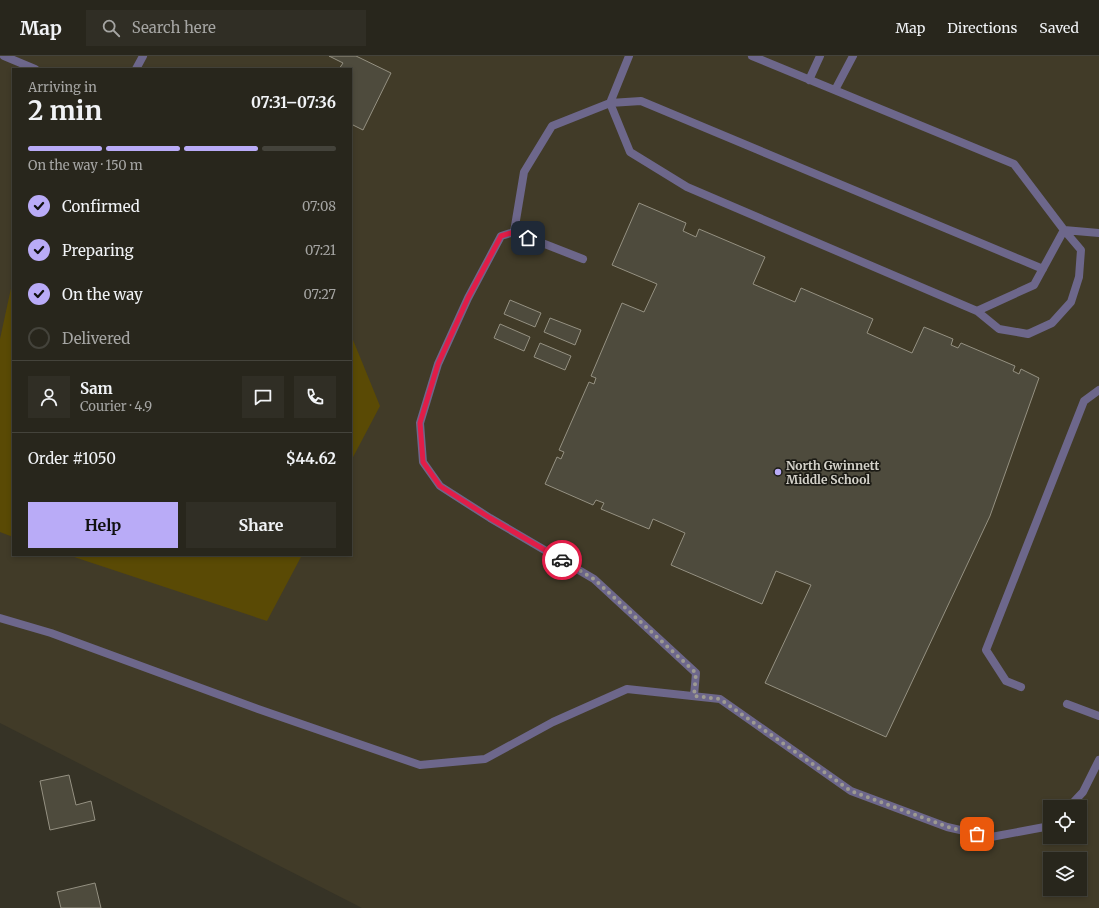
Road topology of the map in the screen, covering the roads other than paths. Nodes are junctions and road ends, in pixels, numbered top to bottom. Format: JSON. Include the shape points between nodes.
{"nodes":[{"id":1,"x":4,"y":56,"type":"edge"},
{"id":2,"x":143,"y":56,"type":"edge"},
{"id":3,"x":629,"y":56,"type":"edge"},
{"id":4,"x":752,"y":56,"type":"edge"},
{"id":5,"x":820,"y":56,"type":"edge"},
{"id":6,"x":853,"y":56,"type":"edge"},
{"id":7,"x":33,"y":68,"type":"edge"},
{"id":8,"x":137,"y":68,"type":"edge"},
{"id":9,"x":809,"y":80,"type":"junction"},
{"id":10,"x":835,"y":90,"type":"junction"},
{"id":11,"x":610,"y":103,"type":"junction"},
{"id":12,"x":1064,"y":230,"type":"junction"},
{"id":13,"x":514,"y":232,"type":"junction"},
{"id":14,"x":1099,"y":233,"type":"edge"},
{"id":15,"x":583,"y":259,"type":"dead end"},
{"id":16,"x":1043,"y":270,"type":"junction"},
{"id":17,"x":977,"y":311,"type":"junction"},
{"id":18,"x":1099,"y":390,"type":"edge"},
{"id":19,"x":0,"y":618,"type":"edge"},
{"id":20,"x":1021,"y":687,"type":"dead end"},
{"id":21,"x":694,"y":696,"type":"junction"},
{"id":22,"x":1067,"y":704,"type":"dead end"},
{"id":23,"x":1099,"y":716,"type":"edge"},
{"id":24,"x":1099,"y":760,"type":"edge"},
{"id":25,"x":1076,"y":800,"type":"edge"},
{"id":26,"x":1043,"y":827,"type":"edge"}],
"edges":[{"from":1,"to":7,"type":"lane"},
{"from":2,"to":8,"type":"lane"},
{"from":3,"to":11,"type":"lane"},
{"from":4,"to":9,"type":"lane"},
{"from":5,"to":9,"type":"lane"},
{"from":6,"to":10,"type":"lane"},
{"from":9,"to":10,"type":"lane"},
{"from":10,"to":12,"type":"lane","via":[[1014,164]]},
{"from":11,"to":13,"type":"lane","via":[[552,126],[524,172]]},
{"from":11,"to":16,"type":"lane","via":[[641,101]]},
{"from":11,"to":17,"type":"lane","via":[[630,152],[687,187]]},
{"from":12,"to":14,"type":"lane"},
{"from":12,"to":16,"type":"lane"},
{"from":12,"to":17,"type":"lane","via":[[1081,250],[1079,277],[1071,302],[1052,323],[1028,334],[999,330]]},
{"from":13,"to":15,"type":"lane"},
{"from":13,"to":21,"type":"lane","via":[[501,236],[468,298],[438,364],[420,423],[423,462],[440,486],[594,579],[696,673]]},
{"from":16,"to":17,"type":"lane","via":[[1034,285]]},
{"from":18,"to":20,"type":"lane","via":[[1084,401],[986,650],[1006,681]]},
{"from":19,"to":21,"type":"lane","via":[[51,633],[420,765],[485,759],[553,722],[627,689]]},
{"from":21,"to":26,"type":"lane","via":[[720,699],[851,791],[948,827],[991,837]]},
{"from":22,"to":23,"type":"lane"},
{"from":24,"to":25,"type":"lane","via":[[1083,792]]}]}
